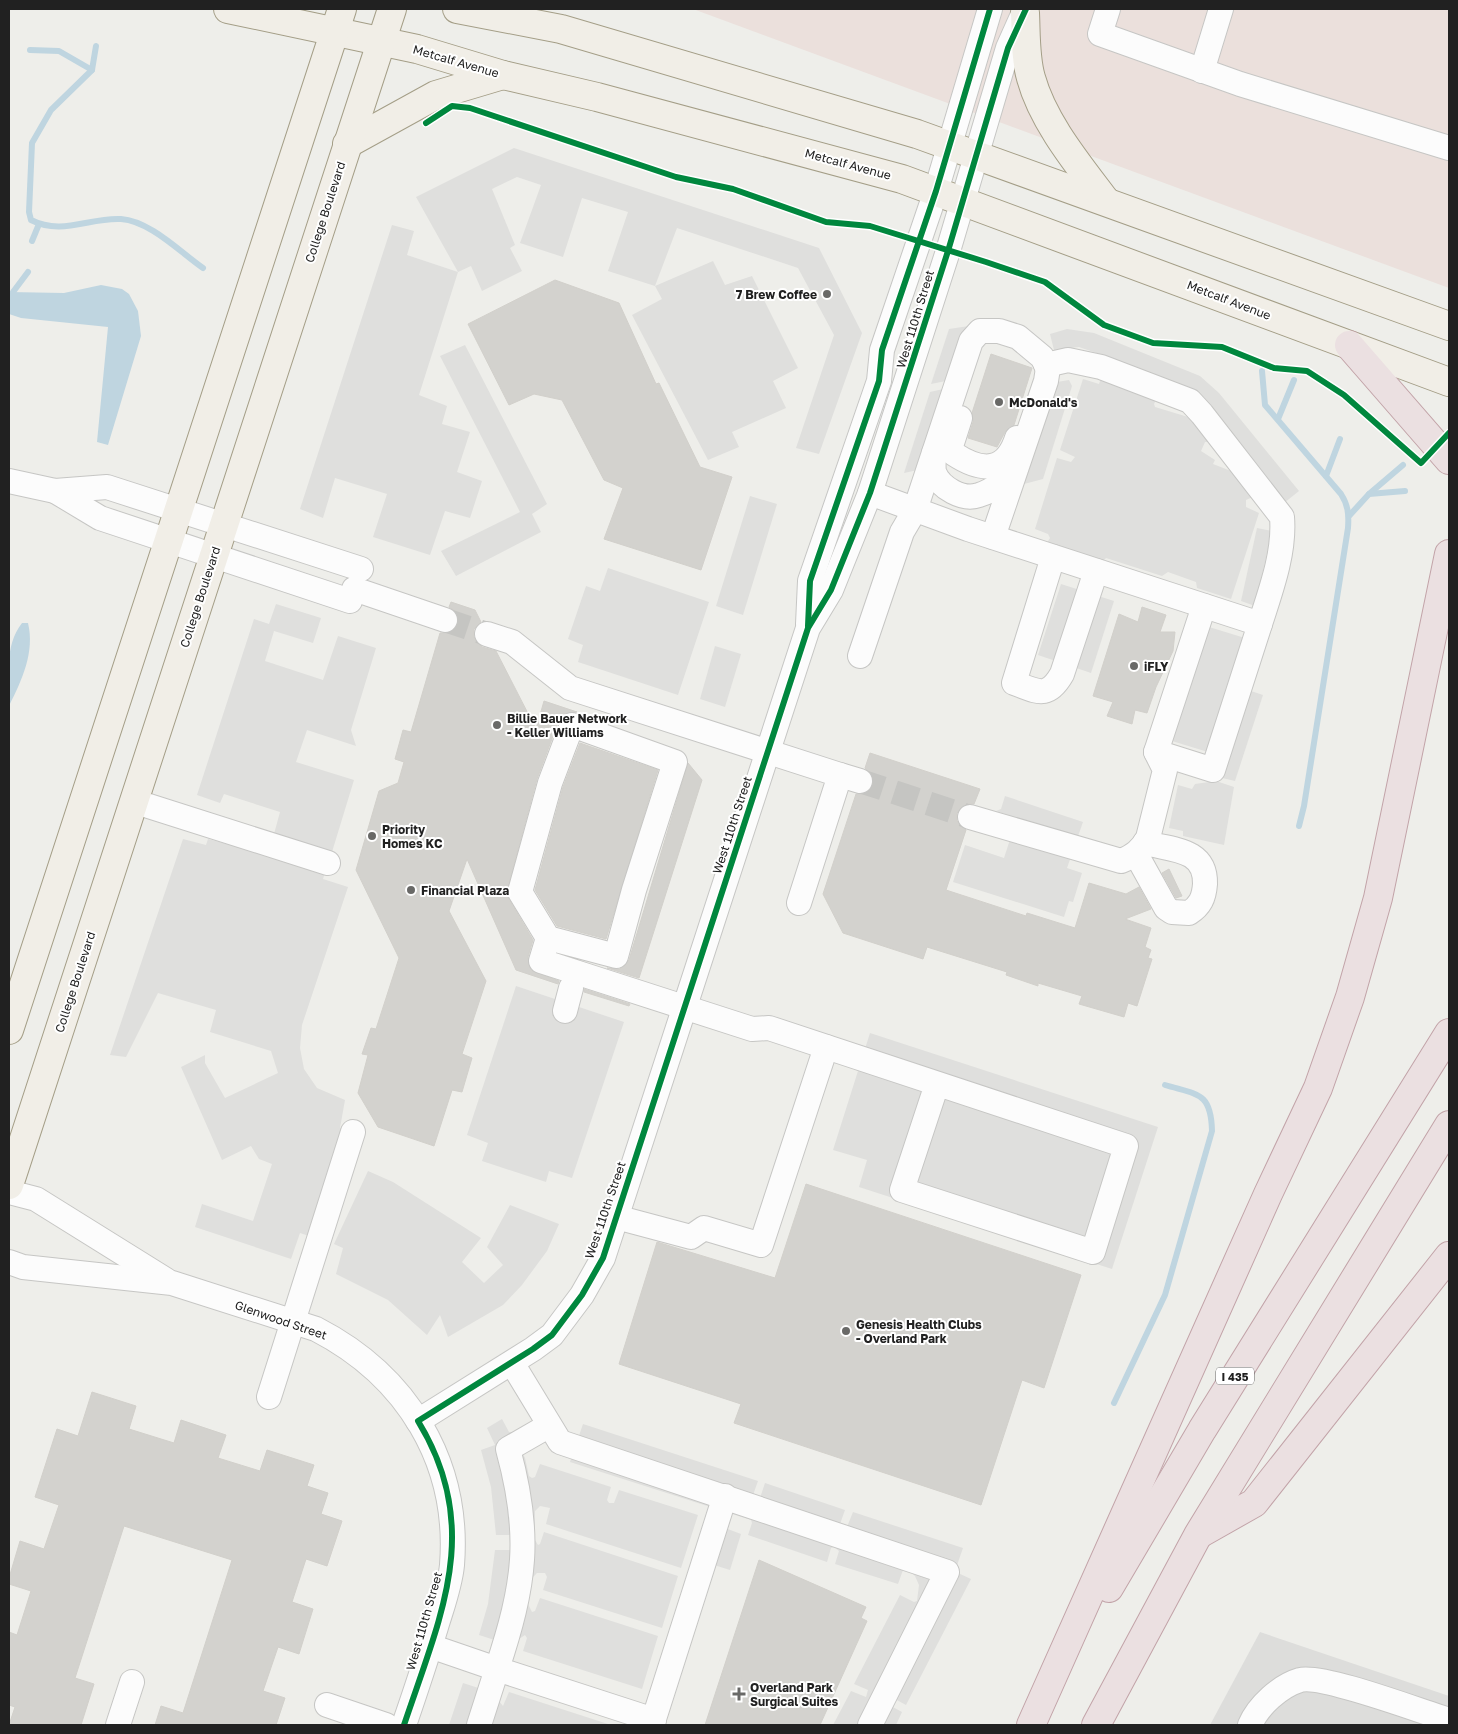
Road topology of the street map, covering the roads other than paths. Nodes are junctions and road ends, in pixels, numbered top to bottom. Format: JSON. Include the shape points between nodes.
{"nodes":[{"id":1,"x":228,"y":9,"type":"edge"},
{"id":2,"x":392,"y":9,"type":"edge"},
{"id":3,"x":457,"y":9,"type":"edge"},
{"id":4,"x":541,"y":9,"type":"edge"},
{"id":5,"x":990,"y":9,"type":"edge"},
{"id":6,"x":1108,"y":9,"type":"edge"},
{"id":7,"x":1221,"y":9,"type":"edge"},
{"id":8,"x":1025,"y":11,"type":"edge"},
{"id":9,"x":338,"y":20,"type":"edge"},
{"id":10,"x":561,"y":29,"type":"junction"},
{"id":11,"x":380,"y":41,"type":"junction"},
{"id":12,"x":1202,"y":71,"type":"junction"},
{"id":13,"x":503,"y":75,"type":"junction"},
{"id":14,"x":347,"y":144,"type":"junction"},
{"id":15,"x":949,"y":146,"type":"junction"},
{"id":16,"x":1449,"y":148,"type":"edge"},
{"id":17,"x":975,"y":154,"type":"junction"},
{"id":18,"x":936,"y":191,"type":"junction"},
{"id":19,"x":963,"y":200,"type":"junction"},
{"id":20,"x":1104,"y":200,"type":"junction"},
{"id":21,"x":1449,"y":326,"type":"edge"},
{"id":22,"x":1349,"y":345,"type":"junction"},
{"id":23,"x":1044,"y":361,"type":"junction"},
{"id":24,"x":1449,"y":382,"type":"edge"},
{"id":25,"x":942,"y":449,"type":"junction"},
{"id":26,"x":1449,"y":460,"type":"edge"},
{"id":27,"x":1011,"y":463,"type":"junction"},
{"id":28,"x":9,"y":481,"type":"edge"},
{"id":29,"x":55,"y":491,"type":"junction"},
{"id":30,"x":870,"y":493,"type":"junction"},
{"id":31,"x":179,"y":510,"type":"junction"},
{"id":32,"x":915,"y":510,"type":"junction"},
{"id":33,"x":223,"y":525,"type":"junction"},
{"id":34,"x":993,"y":537,"type":"junction"},
{"id":35,"x":169,"y":540,"type":"junction"},
{"id":36,"x":214,"y":554,"type":"junction"},
{"id":37,"x":1449,"y":554,"type":"edge"},
{"id":38,"x":1053,"y":557,"type":"junction"},
{"id":39,"x":1096,"y":571,"type":"junction"},
{"id":40,"x":355,"y":586,"type":"junction"},
{"id":41,"x":1204,"y":606,"type":"junction"},
{"id":42,"x":445,"y":620,"type":"tunnel mouth"},
{"id":43,"x":1260,"y":624,"type":"junction"},
{"id":44,"x":808,"y":628,"type":"junction"},
{"id":45,"x":487,"y":634,"type":"tunnel mouth"},
{"id":46,"x":860,"y":656,"type":"dead end"},
{"id":47,"x":768,"y":751,"type":"junction"},
{"id":48,"x":1156,"y":752,"type":"junction"},
{"id":49,"x":133,"y":801,"type":"junction"},
{"id":50,"x":970,"y":817,"type":"tunnel mouth"},
{"id":51,"x":328,"y":863,"type":"dead end"},
{"id":52,"x":799,"y":903,"type":"dead end"},
{"id":53,"x":548,"y":938,"type":"junction"},
{"id":54,"x":571,"y":988,"type":"dead end"},
{"id":55,"x":685,"y":1007,"type":"junction"},
{"id":56,"x":565,"y":1011,"type":"dead end"},
{"id":57,"x":9,"y":1030,"type":"edge"},
{"id":58,"x":1449,"y":1033,"type":"edge"},
{"id":59,"x":826,"y":1047,"type":"junction"},
{"id":60,"x":937,"y":1084,"type":"junction"},
{"id":61,"x":1449,"y":1125,"type":"edge"},
{"id":62,"x":353,"y":1132,"type":"dead end"},
{"id":63,"x":9,"y":1185,"type":"edge"},
{"id":64,"x":9,"y":1192,"type":"edge"},
{"id":65,"x":616,"y":1217,"type":"junction"},
{"id":66,"x":1449,"y":1256,"type":"edge"},
{"id":67,"x":9,"y":1262,"type":"edge"},
{"id":68,"x":172,"y":1283,"type":"junction"},
{"id":69,"x":293,"y":1322,"type":"junction"},
{"id":70,"x":512,"y":1363,"type":"junction"},
{"id":71,"x":268,"y":1397,"type":"dead end"},
{"id":72,"x":418,"y":1421,"type":"junction"},
{"id":73,"x":548,"y":1426,"type":"junction"},
{"id":74,"x":725,"y":1496,"type":"junction"},
{"id":75,"x":1198,"y":1535,"type":"junction"},
{"id":76,"x":430,"y":1646,"type":"junction"},
{"id":77,"x":497,"y":1669,"type":"junction"},
{"id":78,"x":132,"y":1682,"type":"dead end"},
{"id":79,"x":327,"y":1705,"type":"dead end"},
{"id":80,"x":1252,"y":1720,"type":"edge"},
{"id":81,"x":1449,"y":1720,"type":"edge"},
{"id":82,"x":653,"y":1722,"type":"edge"},
{"id":83,"x":118,"y":1725,"type":"edge"},
{"id":84,"x":386,"y":1725,"type":"edge"},
{"id":85,"x":404,"y":1725,"type":"edge"},
{"id":86,"x":479,"y":1725,"type":"edge"},
{"id":87,"x":870,"y":1725,"type":"edge"},
{"id":88,"x":1032,"y":1725,"type":"edge"},
{"id":89,"x":1096,"y":1725,"type":"edge"}],
"edges":[{"from":1,"to":9,"type":"main road","name":"Metcalf Avenue"},
{"from":2,"to":11,"type":"main road","name":"College Boulevard"},
{"from":3,"to":10,"type":"main road"},
{"from":4,"to":10,"type":"main road"},
{"from":5,"to":15,"type":"street","name":"West 110th Street"},
{"from":6,"to":12,"type":"street","via":[[1100,34]]},
{"from":7,"to":12,"type":"street"},
{"from":8,"to":17,"type":"street","name":"West 110th Street","via":[[1008,48]]},
{"from":8,"to":20,"type":"main road","via":[[1030,77],[1040,103]]},
{"from":9,"to":11,"type":"main road","name":"Metcalf Avenue"},
{"from":9,"to":31,"type":"main road"},
{"from":10,"to":15,"type":"main road"},
{"from":11,"to":13,"type":"main road","name":"Metcalf Avenue"},
{"from":11,"to":14,"type":"main road","name":"College Boulevard"},
{"from":12,"to":16,"type":"street"},
{"from":13,"to":14,"type":"main road","via":[[436,96]]},
{"from":13,"to":18,"type":"main road","name":"Metcalf Avenue","via":[[821,156]]},
{"from":14,"to":33,"type":"main road","name":"College Boulevard"},
{"from":15,"to":17,"type":"main road"},
{"from":15,"to":18,"type":"street","name":"West 110th Street"},
{"from":17,"to":19,"type":"street","name":"West 110th Street"},
{"from":17,"to":20,"type":"main road"},
{"from":18,"to":19,"type":"main road","name":"Metcalf Avenue"},
{"from":18,"to":44,"type":"street","name":"West 110th Street","via":[[882,350],[879,381],[810,581]]},
{"from":19,"to":22,"type":"main road","name":"Metcalf Avenue"},
{"from":19,"to":30,"type":"street","name":"West 110th Street"},
{"from":20,"to":21,"type":"main road"},
{"from":22,"to":24,"type":"main road","name":"Metcalf Avenue"},
{"from":22,"to":26,"type":"highway"},
{"from":23,"to":25,"type":"street","via":[[1018,337],[990,330],[980,331],[971,341]]},
{"from":23,"to":27,"type":"street","via":[[1046,380]]},
{"from":23,"to":43,"type":"street","via":[[1068,360],[1101,367],[1190,401],[1202,414],[1282,517],[1284,535]]},
{"from":25,"to":27,"type":"street","via":[[984,466]]},
{"from":25,"to":27,"type":"street","via":[[934,471],[938,479],[947,488],[967,496],[978,496],[995,487]]},
{"from":25,"to":32,"type":"street"},
{"from":27,"to":34,"type":"street"},
{"from":28,"to":29,"type":"street"},
{"from":29,"to":31,"type":"street","via":[[107,486]]},
{"from":29,"to":35,"type":"street","via":[[100,518]]},
{"from":30,"to":32,"type":"street"},
{"from":30,"to":44,"type":"street","name":"West 110th Street","via":[[831,590]]},
{"from":31,"to":33,"type":"street"},
{"from":31,"to":35,"type":"main road"},
{"from":32,"to":34,"type":"street"},
{"from":32,"to":46,"type":"street","via":[[902,532]]},
{"from":33,"to":36,"type":"main road","name":"College Boulevard"},
{"from":33,"to":40,"type":"street"},
{"from":34,"to":38,"type":"street"},
{"from":35,"to":36,"type":"street"},
{"from":35,"to":57,"type":"main road"},
{"from":36,"to":40,"type":"street"},
{"from":36,"to":49,"type":"main road","name":"College Boulevard"},
{"from":37,"to":88,"type":"highway","via":[[1378,898],[1350,997],[1318,1088]]},
{"from":38,"to":39,"type":"street"},
{"from":38,"to":39,"type":"street","via":[[1014,683],[1046,692],[1055,686],[1062,674]]},
{"from":39,"to":41,"type":"street"},
{"from":40,"to":42,"type":"street"},
{"from":41,"to":43,"type":"street"},
{"from":41,"to":48,"type":"street"},
{"from":43,"to":48,"type":"street","via":[[1213,770]]},
{"from":44,"to":47,"type":"street","name":"West 110th Street"},
{"from":45,"to":47,"type":"street","via":[[512,642],[570,688]]},
{"from":47,"to":52,"type":"street","via":[[850,778]]},
{"from":47,"to":55,"type":"street","name":"West 110th Street"},
{"from":48,"to":50,"type":"street","via":[[1165,770],[1140,848],[1121,862]]},
{"from":49,"to":51,"type":"street"},
{"from":49,"to":63,"type":"main road","name":"College Boulevard"},
{"from":53,"to":53,"type":"street","via":[[520,892],[550,783],[572,725],[675,762],[616,956]]},
{"from":53,"to":55,"type":"street","via":[[540,961]]},
{"from":54,"to":56,"type":"street"},
{"from":55,"to":59,"type":"street","via":[[752,1029],[769,1028]]},
{"from":55,"to":65,"type":"street","name":"West 110th Street"},
{"from":58,"to":88,"type":"highway","number":"I 435","via":[[1202,1430]]},
{"from":59,"to":60,"type":"street"},
{"from":59,"to":65,"type":"street","via":[[761,1245],[704,1228],[691,1237]]},
{"from":60,"to":60,"type":"street","via":[[1126,1146],[1093,1252],[902,1190]]},
{"from":61,"to":75,"type":"highway"},
{"from":62,"to":69,"type":"street"},
{"from":64,"to":68,"type":"street","name":"Glenwood Street","via":[[36,1199]]},
{"from":65,"to":70,"type":"street","name":"West 110th Street","via":[[603,1258],[582,1295],[552,1334]]},
{"from":66,"to":75,"type":"highway","via":[[1254,1503]]},
{"from":67,"to":68,"type":"street","name":"Glenwood Street","via":[[23,1267]]},
{"from":68,"to":69,"type":"street","name":"Glenwood Street"},
{"from":69,"to":71,"type":"street"},
{"from":69,"to":72,"type":"street","name":"Glenwood Street","via":[[338,1340],[371,1364],[397,1390]]},
{"from":70,"to":72,"type":"street","name":"West 110th Street"},
{"from":70,"to":73,"type":"street"},
{"from":72,"to":76,"type":"street","name":"West 110th Street","via":[[440,1465],[452,1524],[452,1566]]},
{"from":73,"to":74,"type":"street","via":[[560,1442]]},
{"from":73,"to":77,"type":"street","via":[[508,1449],[522,1510],[523,1568],[517,1606]]},
{"from":74,"to":82,"type":"street"},
{"from":74,"to":87,"type":"street","via":[[947,1572]]},
{"from":75,"to":89,"type":"highway"},
{"from":76,"to":77,"type":"street"},
{"from":76,"to":85,"type":"street","name":"West 110th Street"},
{"from":77,"to":82,"type":"street"},
{"from":77,"to":86,"type":"street"},
{"from":78,"to":83,"type":"street"},
{"from":79,"to":84,"type":"street"},
{"from":80,"to":81,"type":"street","via":[[1277,1692],[1301,1680],[1326,1681]]}]}
